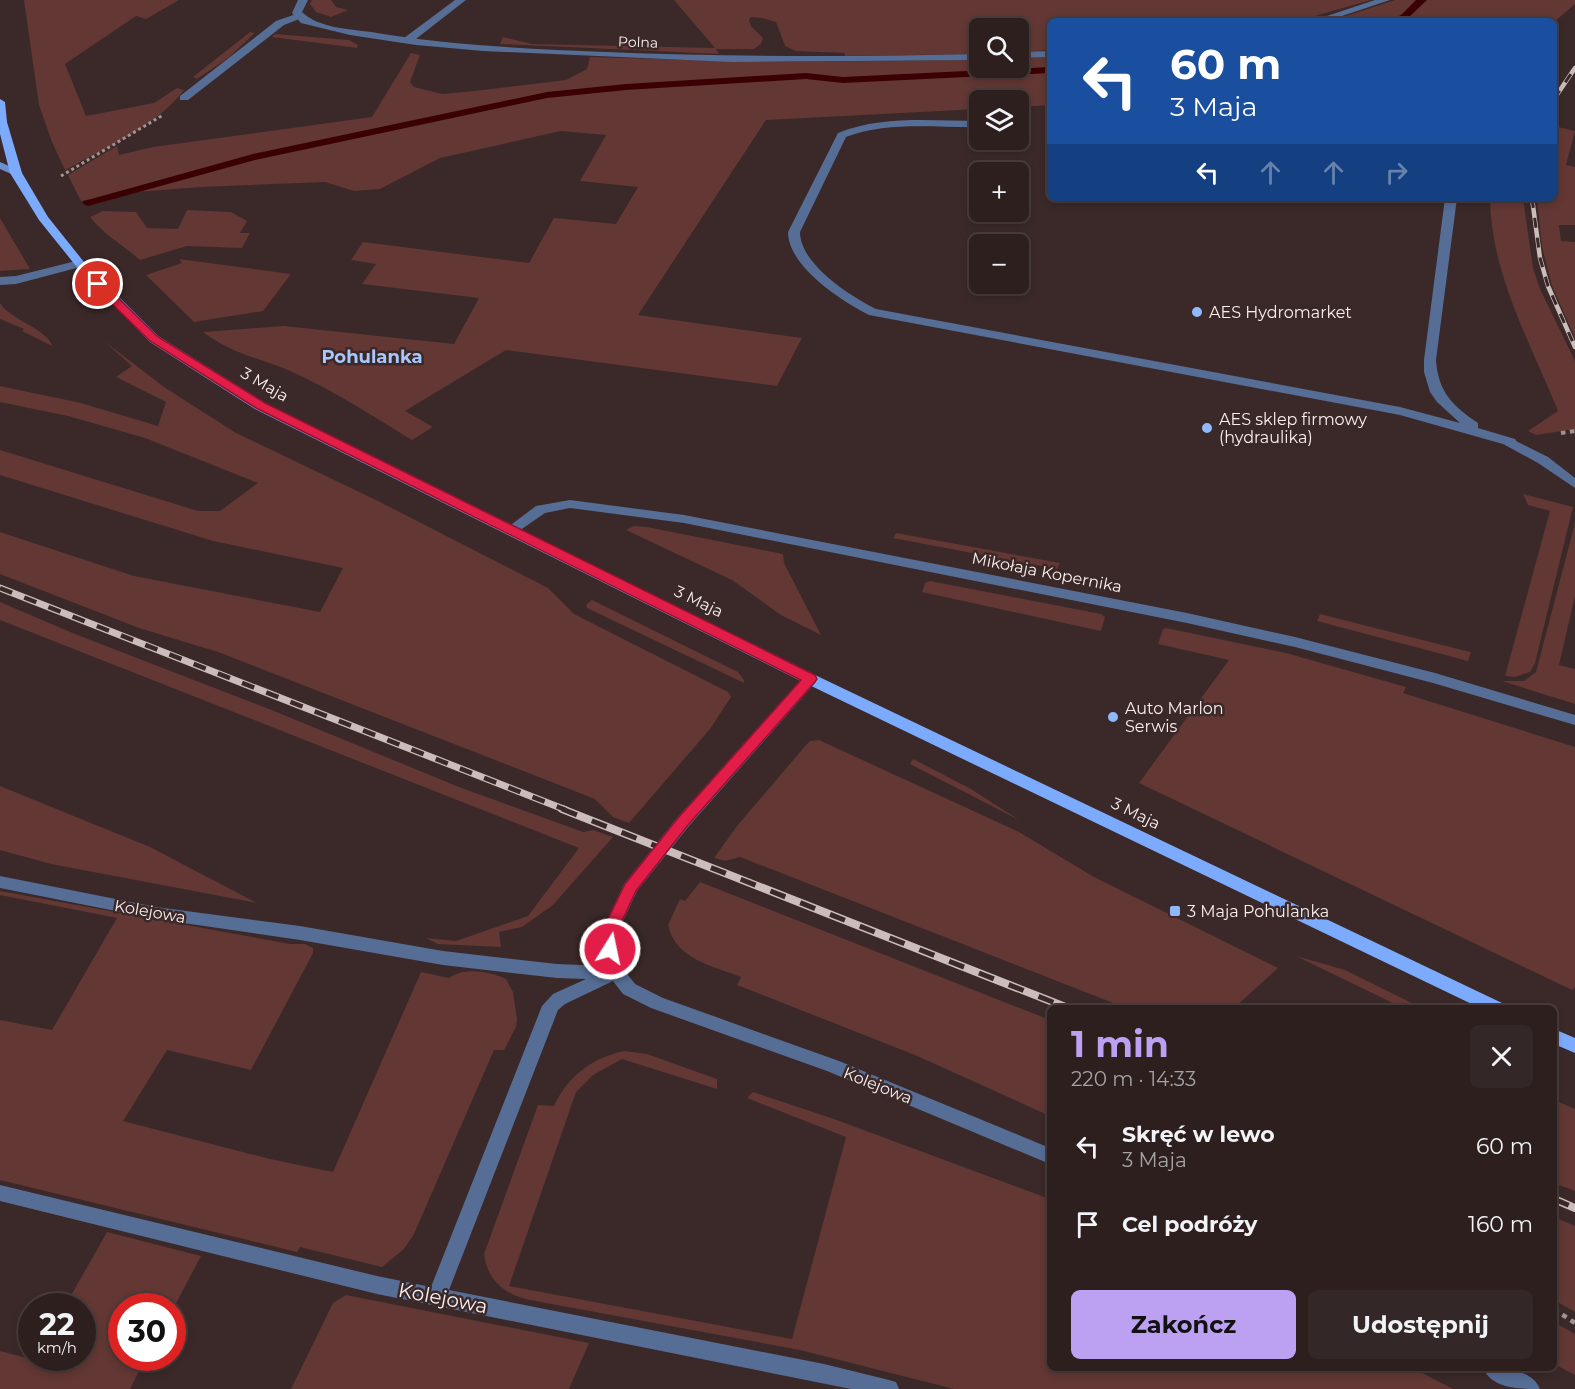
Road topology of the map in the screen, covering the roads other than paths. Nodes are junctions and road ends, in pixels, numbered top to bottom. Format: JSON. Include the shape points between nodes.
{"nodes":[{"id":1,"x":303,"y":0,"type":"edge"},
{"id":2,"x":460,"y":0,"type":"edge"},
{"id":3,"x":1385,"y":0,"type":"edge"},
{"id":4,"x":299,"y":16,"type":"junction"},
{"id":5,"x":1327,"y":18,"type":"edge"},
{"id":6,"x":408,"y":40,"type":"junction"},
{"id":7,"x":1047,"y":54,"type":"edge"},
{"id":8,"x":1029,"y":55,"type":"edge"},
{"id":9,"x":969,"y":57,"type":"edge"},
{"id":10,"x":184,"y":98,"type":"road end"},
{"id":11,"x":0,"y":102,"type":"edge"},
{"id":12,"x":1,"y":122,"type":"edge"},
{"id":13,"x":969,"y":124,"type":"edge"},
{"id":14,"x":0,"y":165,"type":"edge"},
{"id":15,"x":16,"y":173,"type":"junction"},
{"id":16,"x":1451,"y":201,"type":"edge"},
{"id":17,"x":80,"y":264,"type":"junction"},
{"id":18,"x":0,"y":281,"type":"edge"},
{"id":19,"x":1488,"y":436,"type":"junction"},
{"id":20,"x":1575,"y":484,"type":"edge"},
{"id":21,"x":511,"y":530,"type":"junction"},
{"id":22,"x":810,"y":679,"type":"junction"},
{"id":23,"x":1575,"y":720,"type":"edge"},
{"id":24,"x":0,"y":882,"type":"edge"},
{"id":25,"x":616,"y":973,"type":"junction"},
{"id":26,"x":1490,"y":1005,"type":"edge"},
{"id":27,"x":1557,"y":1037,"type":"edge"},
{"id":28,"x":1575,"y":1046,"type":"edge"},
{"id":29,"x":1047,"y":1155,"type":"edge"},
{"id":30,"x":0,"y":1193,"type":"edge"},
{"id":31,"x":437,"y":1296,"type":"junction"},
{"id":32,"x":1498,"y":1371,"type":"edge"},
{"id":33,"x":890,"y":1389,"type":"edge"},
{"id":34,"x":1530,"y":1389,"type":"edge"}],
"edges":[{"from":1,"to":4,"type":"street","via":[[297,8]]},
{"from":2,"to":6,"type":"street"},
{"from":3,"to":5,"type":"street"},
{"from":4,"to":6,"type":"street","name":"Polna","via":[[324,26]]},
{"from":4,"to":10,"type":"street","via":[[275,27]]},
{"from":6,"to":9,"type":"street","name":"Polna","via":[[513,50],[684,57]]},
{"from":7,"to":8,"type":"street"},
{"from":11,"to":12,"type":"main road","name":"3 Maja"},
{"from":12,"to":15,"type":"main road","name":"3 Maja"},
{"from":13,"to":19,"type":"street","via":[[881,126],[842,135],[792,237],[813,269],[857,305],[873,312],[1400,411]]},
{"from":14,"to":15,"type":"street"},
{"from":15,"to":17,"type":"main road","name":"3 Maja"},
{"from":16,"to":19,"type":"street","via":[[1430,378],[1444,404]]},
{"from":17,"to":18,"type":"street"},
{"from":17,"to":21,"type":"main road","name":"3 Maja","via":[[151,337],[260,406]]},
{"from":19,"to":20,"type":"street","via":[[1510,442],[1543,460]]},
{"from":21,"to":22,"type":"main road","name":"3 Maja"},
{"from":21,"to":23,"type":"street","name":"Mikołaja Kopernika","via":[[541,509],[570,504],[684,519],[1295,642]]},
{"from":22,"to":25,"type":"street","via":[[630,888],[613,930],[610,949]]},
{"from":22,"to":26,"type":"main road","name":"3 Maja"},
{"from":24,"to":25,"type":"street","name":"Kolejowa","via":[[156,913],[443,958],[556,971]]},
{"from":25,"to":29,"type":"street","name":"Kolejowa","via":[[629,989],[657,1003],[833,1066]]},
{"from":25,"to":31,"type":"street","via":[[551,1006]]},
{"from":27,"to":28,"type":"main road"},
{"from":30,"to":31,"type":"street","name":"Kolejowa","via":[[329,1274]]},
{"from":31,"to":33,"type":"street","name":"Kolejowa"},
{"from":32,"to":34,"type":"street"}]}
